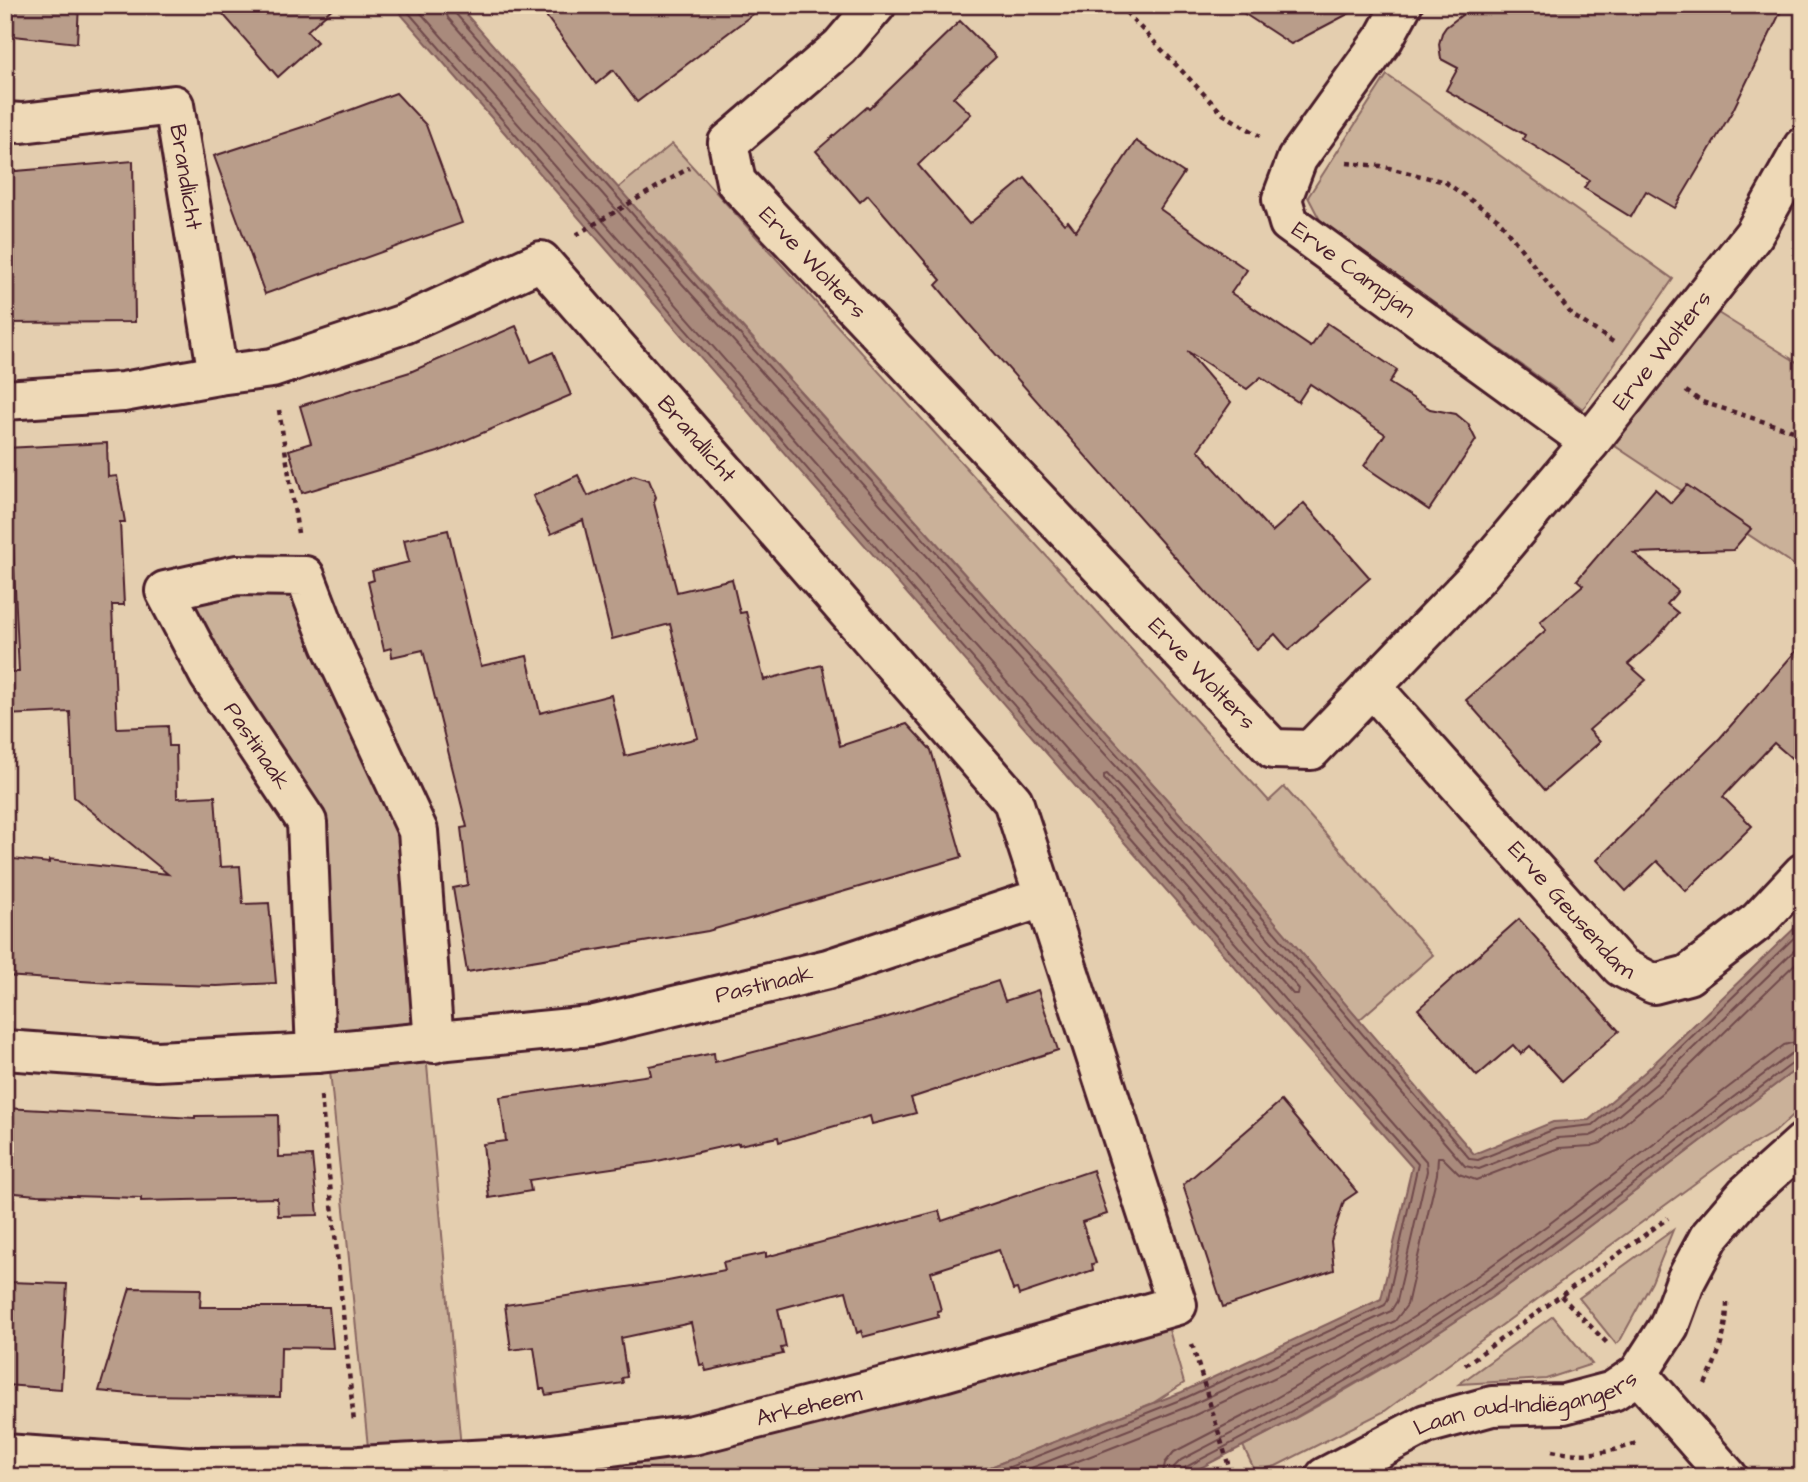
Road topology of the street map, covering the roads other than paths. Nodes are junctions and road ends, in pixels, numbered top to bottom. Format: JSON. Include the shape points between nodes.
{"nodes":[{"id":1,"x":876,"y":5,"type":"edge"},
{"id":2,"x":1402,"y":5,"type":"edge"},
{"id":3,"x":5,"y":122,"type":"edge"},
{"id":4,"x":1803,"y":147,"type":"edge"},
{"id":5,"x":218,"y":375,"type":"junction"},
{"id":6,"x":5,"y":400,"type":"edge"},
{"id":7,"x":1590,"y":442,"type":"junction"},
{"id":8,"x":1371,"y":686,"type":"junction"},
{"id":9,"x":1803,"y":873,"type":"edge"},
{"id":10,"x":1045,"y":897,"type":"junction"},
{"id":11,"x":434,"y":1043,"type":"junction"},
{"id":12,"x":5,"y":1050,"type":"edge"},
{"id":13,"x":316,"y":1053,"type":"junction"},
{"id":14,"x":1803,"y":1143,"type":"edge"},
{"id":15,"x":1638,"y":1374,"type":"junction"},
{"id":16,"x":5,"y":1454,"type":"edge"},
{"id":17,"x":1325,"y":1477,"type":"edge"},
{"id":18,"x":1728,"y":1477,"type":"edge"}],
"edges":[{"from":1,"to":8,"type":"street","name":"Erve Wolters","via":[[839,47],[728,143],[736,182],[1273,749],[1311,750]]},
{"from":2,"to":7,"type":"street","name":"Erve Campjan","via":[[1384,38],[1297,159],[1282,198],[1289,223]]},
{"from":3,"to":5,"type":"street","name":"Brandlicht","via":[[174,105]]},
{"from":4,"to":7,"type":"street","name":"Erve Wolters","via":[[1754,234]]},
{"from":5,"to":6,"type":"street","name":"Brandlicht","via":[[123,392]]},
{"from":5,"to":10,"type":"street","name":"Brandlicht","via":[[272,368],[404,324],[541,261],[1013,801]]},
{"from":7,"to":8,"type":"street","name":"Erve Wolters","via":[[1477,577]]},
{"from":8,"to":9,"type":"street","name":"Erve Geusendam","via":[[1622,967],[1654,984],[1688,975],[1758,921]]},
{"from":10,"to":11,"type":"street","name":"Pastinaak","via":[[828,969],[591,1026]]},
{"from":10,"to":16,"type":"street","name":"Arkeheem","via":[[1177,1305],[943,1372],[693,1435],[530,1457],[359,1466],[195,1467]]},
{"from":11,"to":13,"type":"street","name":"Pastinaak"},
{"from":11,"to":13,"type":"street","name":"Pastinaak","via":[[418,831],[331,644],[305,576],[237,575],[165,591],[209,675],[307,822]]},
{"from":12,"to":13,"type":"street","name":"Pastinaak","via":[[157,1061]]},
{"from":14,"to":15,"type":"street","name":"Laan oud-Indiëgangers","via":[[1745,1195],[1709,1237],[1669,1326]]},
{"from":15,"to":17,"type":"street","name":"Laan oud-Indiëgangers","via":[[1613,1391],[1564,1404],[1492,1406],[1426,1423]]},
{"from":15,"to":18,"type":"street"}]}
